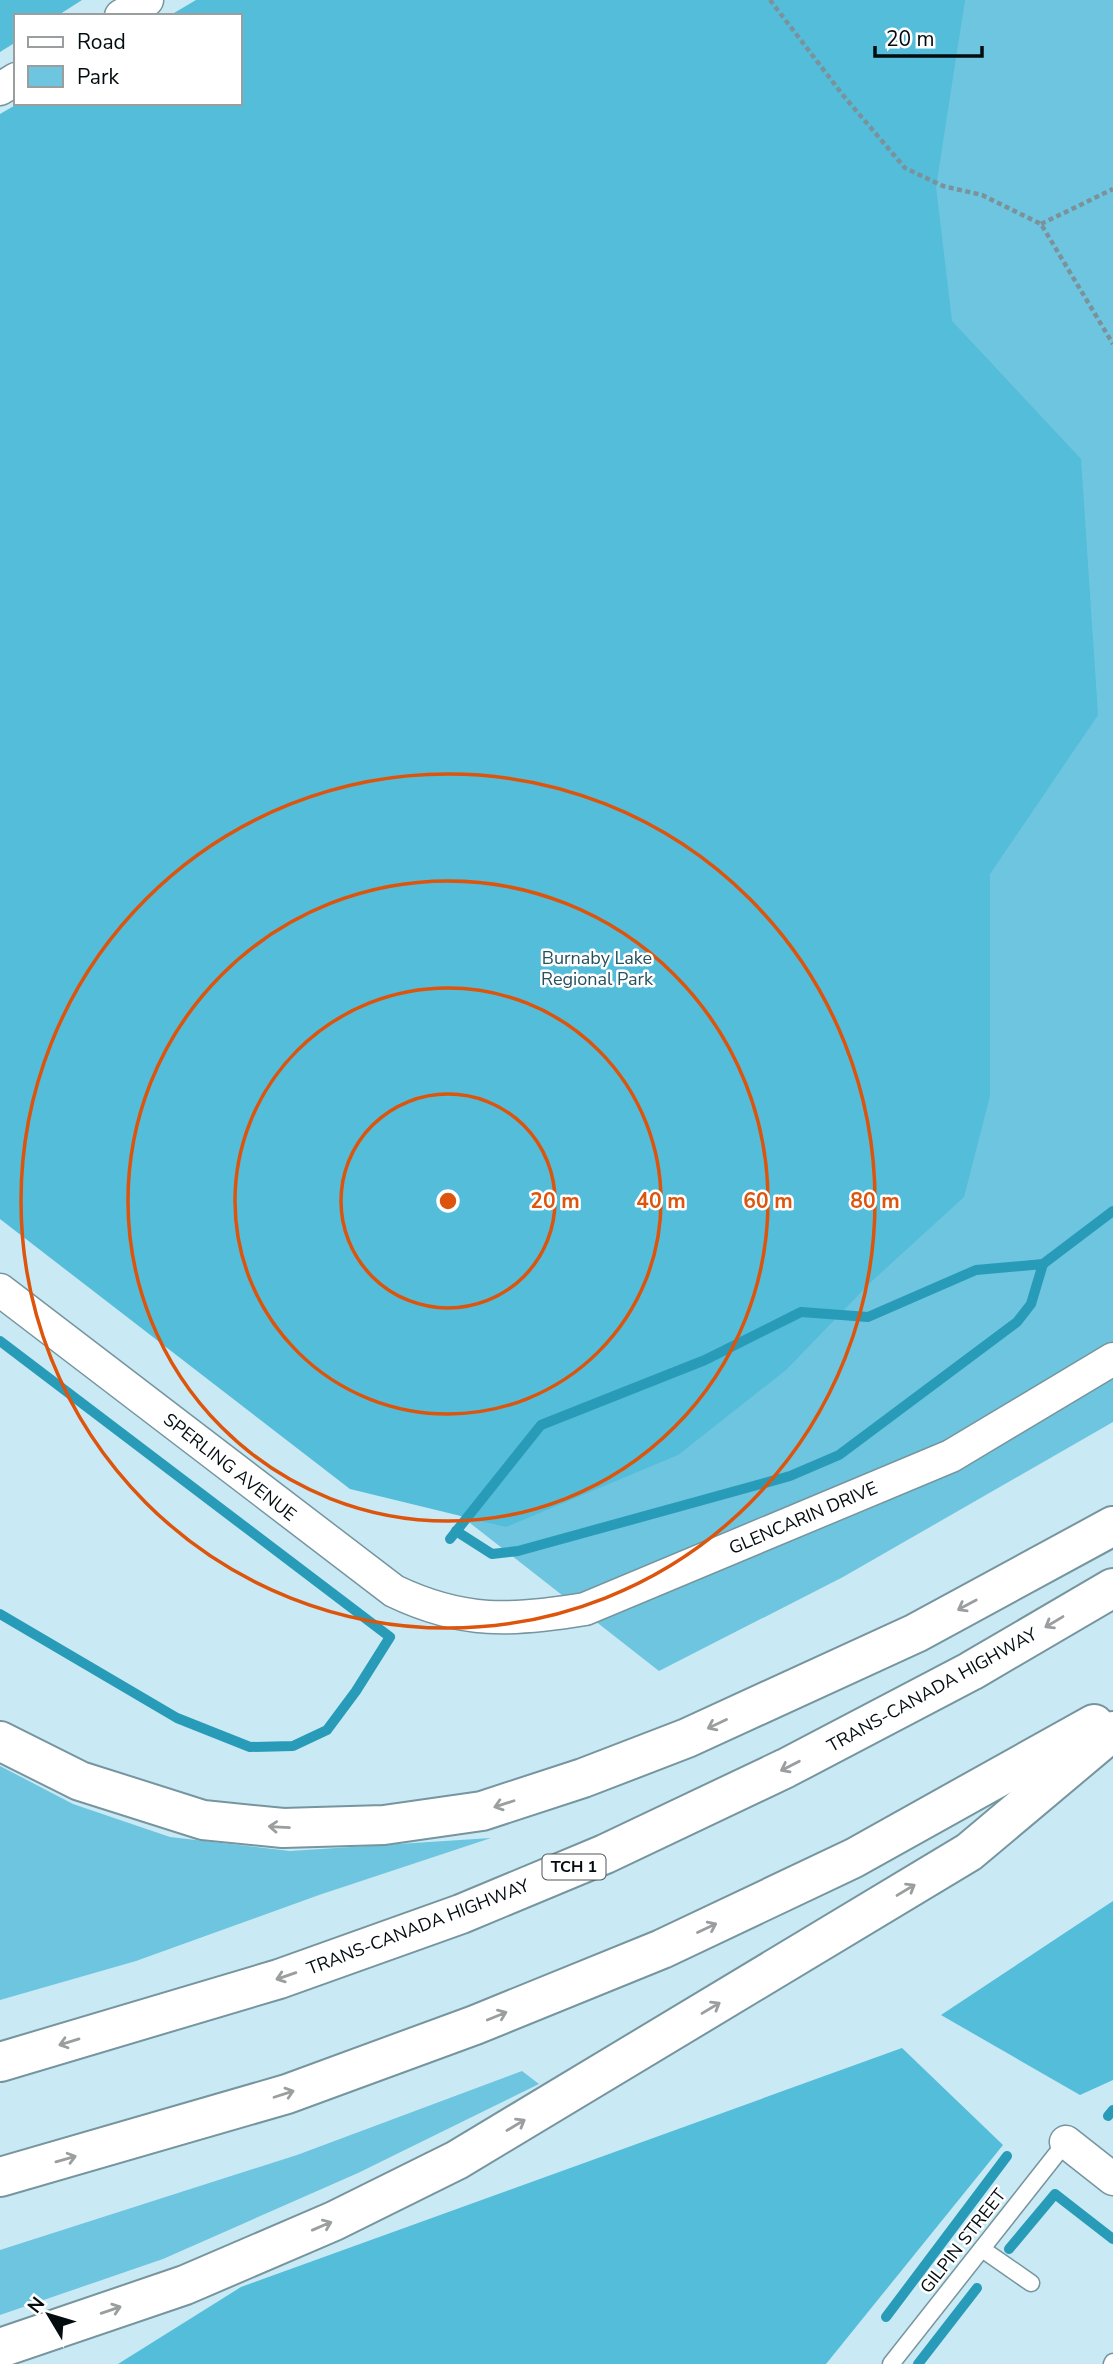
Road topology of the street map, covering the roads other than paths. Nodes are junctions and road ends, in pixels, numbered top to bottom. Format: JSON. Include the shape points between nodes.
{"nodes":[{"id":1,"x":147,"y":0,"type":"edge"},
{"id":2,"x":124,"y":14,"type":"edge"},
{"id":3,"x":0,"y":1290,"type":"edge"},
{"id":4,"x":1113,"y":1359,"type":"edge"},
{"id":5,"x":1113,"y":1526,"type":"edge"},
{"id":6,"x":1113,"y":1588,"type":"edge"},
{"id":7,"x":473,"y":1617,"type":"joint"},
{"id":8,"x":1113,"y":1714,"type":"edge"},
{"id":9,"x":1113,"y":1731,"type":"edge"},
{"id":10,"x":0,"y":1741,"type":"edge"},
{"id":11,"x":0,"y":2062,"type":"edge"},
{"id":12,"x":1066,"y":2142,"type":"joint"},
{"id":13,"x":0,"y":2177,"type":"edge"},
{"id":14,"x":1113,"y":2179,"type":"edge"},
{"id":15,"x":982,"y":2249,"type":"junction"},
{"id":16,"x":1031,"y":2283,"type":"dead end"},
{"id":17,"x":0,"y":2348,"type":"edge"},
{"id":18,"x":891,"y":2364,"type":"edge"}],
"edges":[{"from":1,"to":2,"type":"street"},
{"from":3,"to":7,"type":"street","name":"SPERLING AVENUE","via":[[386,1586],[420,1604]]},
{"from":4,"to":7,"type":"street","name":"GLENCARIN DRIVE","via":[[951,1456],[585,1609],[534,1618]]},
{"from":5,"to":10,"type":"highway","one_way":true,"via":[[916,1633],[687,1738],[482,1811],[384,1825],[283,1828],[203,1820],[80,1781]]},
{"from":6,"to":11,"type":"highway","name":"TRANS-CANADA HIGHWAY","number":"TCH 1","one_way":true,"via":[[971,1671],[799,1762],[593,1859],[461,1914],[279,1979]]},
{"from":13,"to":8,"type":"highway","one_way":true,"via":[[287,2094],[662,1949],[854,1858]]},
{"from":17,"to":9,"type":"highway","one_way":true,"via":[[185,2285],[334,2221],[457,2160],[968,1852]]},
{"from":12,"to":14,"type":"street"},
{"from":12,"to":15,"type":"lane","name":"GILPIN STREET"},
{"from":15,"to":16,"type":"lane"},
{"from":15,"to":18,"type":"lane","name":"GILPIN STREET"}]}
